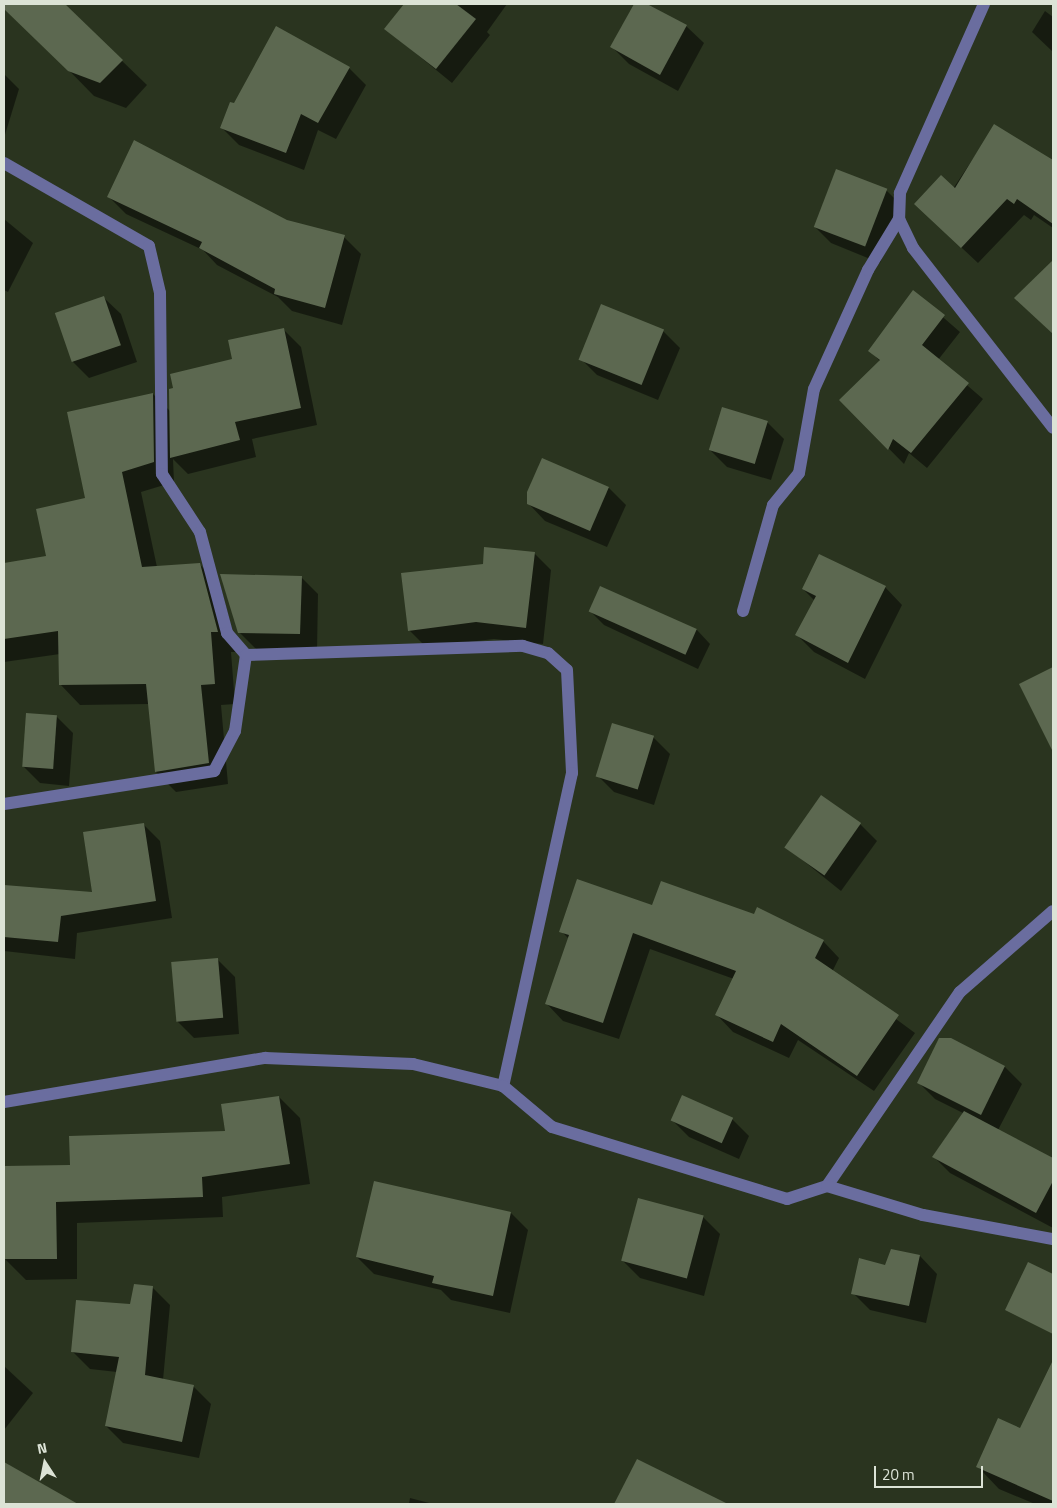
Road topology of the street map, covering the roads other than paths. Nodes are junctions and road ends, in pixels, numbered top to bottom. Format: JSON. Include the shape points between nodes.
{"nodes":[{"id":1,"x":984,"y":4,"type":"edge"},
{"id":2,"x":4,"y":163,"type":"edge"},
{"id":3,"x":899,"y":219,"type":"junction"},
{"id":4,"x":1053,"y":428,"type":"edge"},
{"id":5,"x":743,"y":611,"type":"dead end"},
{"id":6,"x":246,"y":655,"type":"junction"},
{"id":7,"x":4,"y":804,"type":"edge"},
{"id":8,"x":1053,"y":911,"type":"edge"},
{"id":9,"x":503,"y":1086,"type":"junction"},
{"id":10,"x":4,"y":1102,"type":"edge"},
{"id":11,"x":827,"y":1186,"type":"junction"},
{"id":12,"x":1053,"y":1239,"type":"edge"}],
"edges":[{"from":1,"to":3,"type":"street","via":[[900,194]]},
{"from":2,"to":6,"type":"street","via":[[149,246],[160,293],[162,474],[200,532],[227,633]]},
{"from":3,"to":4,"type":"street","via":[[914,248]]},
{"from":3,"to":5,"type":"street","via":[[868,270],[814,388],[799,473],[773,505]]},
{"from":6,"to":7,"type":"street","via":[[235,731],[214,771]]},
{"from":6,"to":9,"type":"street","via":[[523,646],[548,653],[567,670],[572,773]]},
{"from":8,"to":11,"type":"street","via":[[960,992]]},
{"from":9,"to":10,"type":"street","via":[[413,1064],[265,1058]]},
{"from":9,"to":11,"type":"street","via":[[561,1130],[787,1199]]},
{"from":11,"to":12,"type":"street","via":[[923,1214]]}]}
